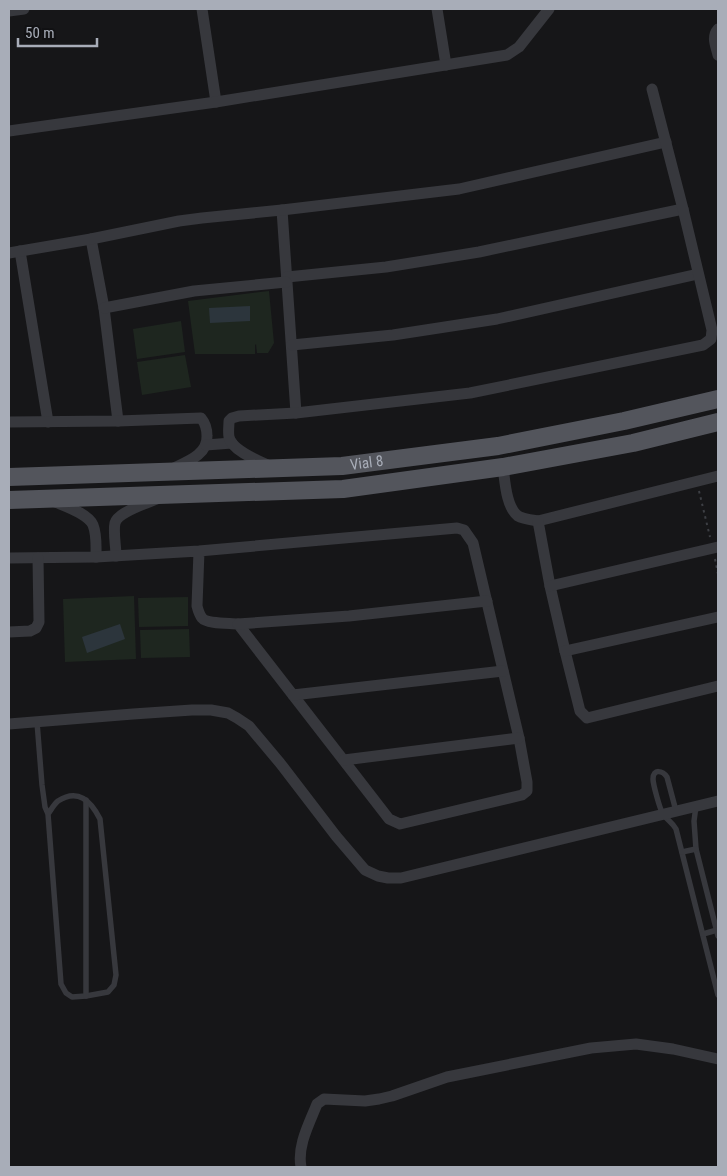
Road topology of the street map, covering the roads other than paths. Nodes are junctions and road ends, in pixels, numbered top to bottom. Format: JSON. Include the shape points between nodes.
{"nodes":[{"id":1,"x":24,"y":9,"type":"edge"},
{"id":2,"x":202,"y":9,"type":"edge"},
{"id":3,"x":437,"y":9,"type":"edge"},
{"id":4,"x":549,"y":9,"type":"edge"},
{"id":5,"x":9,"y":11,"type":"edge"},
{"id":6,"x":718,"y":29,"type":"edge"},
{"id":7,"x":718,"y":55,"type":"edge"},
{"id":8,"x":446,"y":65,"type":"junction"},
{"id":9,"x":652,"y":89,"type":"dead end"},
{"id":10,"x":216,"y":102,"type":"junction"},
{"id":11,"x":9,"y":131,"type":"edge"},
{"id":12,"x":666,"y":142,"type":"junction"},
{"id":13,"x":683,"y":209,"type":"junction"},
{"id":14,"x":282,"y":210,"type":"junction"},
{"id":15,"x":91,"y":239,"type":"junction"},
{"id":16,"x":14,"y":252,"type":"edge"},
{"id":17,"x":698,"y":274,"type":"junction"},
{"id":18,"x":286,"y":280,"type":"junction"},
{"id":19,"x":104,"y":308,"type":"junction"},
{"id":20,"x":292,"y":345,"type":"junction"},
{"id":21,"x":718,"y":399,"type":"edge"},
{"id":22,"x":296,"y":413,"type":"junction"},
{"id":23,"x":118,"y":421,"type":"junction"},
{"id":24,"x":9,"y":422,"type":"edge"},
{"id":25,"x":48,"y":422,"type":"junction"},
{"id":26,"x":718,"y":422,"type":"edge"},
{"id":27,"x":232,"y":443,"type":"junction"},
{"id":28,"x":206,"y":445,"type":"junction"},
{"id":29,"x":503,"y":467,"type":"junction"},
{"id":30,"x":274,"y":468,"type":"junction"},
{"id":31,"x":166,"y":472,"type":"junction"},
{"id":32,"x":718,"y":476,"type":"edge"},
{"id":33,"x":9,"y":477,"type":"edge"},
{"id":34,"x":165,"y":495,"type":"junction"},
{"id":35,"x":48,"y":499,"type":"junction"},
{"id":36,"x":9,"y":500,"type":"edge"},
{"id":37,"x":538,"y":521,"type":"junction"},
{"id":38,"x":115,"y":526,"type":"junction"},
{"id":39,"x":94,"y":528,"type":"junction"},
{"id":40,"x":715,"y":548,"type":"edge"},
{"id":41,"x":199,"y":550,"type":"junction"},
{"id":42,"x":116,"y":556,"type":"junction"},
{"id":43,"x":96,"y":557,"type":"junction"},
{"id":44,"x":9,"y":558,"type":"edge"},
{"id":45,"x":38,"y":558,"type":"junction"},
{"id":46,"x":550,"y":586,"type":"junction"},
{"id":47,"x":487,"y":601,"type":"junction"},
{"id":48,"x":718,"y":617,"type":"edge"},
{"id":49,"x":238,"y":624,"type":"junction"},
{"id":50,"x":9,"y":632,"type":"edge"},
{"id":51,"x":565,"y":651,"type":"junction"},
{"id":52,"x":503,"y":671,"type":"junction"},
{"id":53,"x":718,"y":686,"type":"edge"},
{"id":54,"x":293,"y":695,"type":"junction"},
{"id":55,"x":37,"y":722,"type":"junction"},
{"id":56,"x":9,"y":724,"type":"edge"},
{"id":57,"x":519,"y":738,"type":"junction"},
{"id":58,"x":344,"y":760,"type":"junction"},
{"id":59,"x":86,"y":800,"type":"junction"},
{"id":60,"x":718,"y":801,"type":"edge"},
{"id":61,"x":696,"y":806,"type":"junction"},
{"id":62,"x":676,"y":811,"type":"junction"},
{"id":63,"x":48,"y":814,"type":"junction"},
{"id":64,"x":663,"y":814,"type":"junction"},
{"id":65,"x":696,"y":849,"type":"junction"},
{"id":66,"x":682,"y":852,"type":"junction"},
{"id":67,"x":717,"y":933,"type":"edge"},
{"id":68,"x":703,"y":934,"type":"junction"},
{"id":69,"x":718,"y":995,"type":"edge"},
{"id":70,"x":86,"y":996,"type":"junction"},
{"id":71,"x":718,"y":1059,"type":"edge"},
{"id":72,"x":301,"y":1167,"type":"edge"}],
"edges":[{"from":1,"to":5,"type":"street"},
{"from":2,"to":10,"type":"street"},
{"from":3,"to":8,"type":"street"},
{"from":4,"to":8,"type":"street","via":[[514,52]]},
{"from":6,"to":7,"type":"street","via":[[714,36]]},
{"from":8,"to":10,"type":"street"},
{"from":9,"to":12,"type":"street"},
{"from":10,"to":11,"type":"street"},
{"from":12,"to":13,"type":"street"},
{"from":12,"to":14,"type":"street","via":[[459,189]]},
{"from":13,"to":17,"type":"street"},
{"from":13,"to":18,"type":"street","via":[[478,252]]},
{"from":14,"to":15,"type":"street","via":[[179,221]]},
{"from":14,"to":18,"type":"street"},
{"from":15,"to":16,"type":"street"},
{"from":15,"to":19,"type":"street"},
{"from":16,"to":25,"type":"street"},
{"from":17,"to":20,"type":"street","via":[[497,319],[393,335]]},
{"from":17,"to":22,"type":"street","via":[[712,330],[711,339],[702,345],[470,393]]},
{"from":18,"to":19,"type":"street","via":[[194,291]]},
{"from":18,"to":20,"type":"street"},
{"from":19,"to":23,"type":"street"},
{"from":20,"to":22,"type":"street"},
{"from":21,"to":30,"type":"main road","name":"Vial 8","via":[[498,446],[342,466]]},
{"from":22,"to":27,"type":"street","via":[[232,418],[229,421],[229,438]]},
{"from":23,"to":25,"type":"street"},
{"from":23,"to":28,"type":"street","via":[[201,418],[207,430]]},
{"from":24,"to":25,"type":"street"},
{"from":26,"to":29,"type":"main road","name":"Vial 8","via":[[633,443]]},
{"from":27,"to":28,"type":"street"},
{"from":27,"to":30,"type":"street"},
{"from":28,"to":31,"type":"street","via":[[204,451]]},
{"from":29,"to":34,"type":"main road","name":"Vial 8","via":[[343,489]]},
{"from":29,"to":37,"type":"street","via":[[508,501],[513,510],[518,516]]},
{"from":30,"to":31,"type":"main road","name":"Vial 8"},
{"from":31,"to":33,"type":"main road","name":"Vial 8"},
{"from":32,"to":37,"type":"street"},
{"from":34,"to":35,"type":"main road","name":"Vial 8"},
{"from":34,"to":38,"type":"street","via":[[118,517]]},
{"from":35,"to":36,"type":"main road","name":"Vial 8"},
{"from":35,"to":39,"type":"street","via":[[85,515]]},
{"from":37,"to":46,"type":"street"},
{"from":38,"to":39,"type":"street"},
{"from":38,"to":42,"type":"street"},
{"from":39,"to":43,"type":"street"},
{"from":40,"to":46,"type":"street"},
{"from":41,"to":42,"type":"street"},
{"from":41,"to":47,"type":"street","via":[[457,528],[464,530],[473,542]]},
{"from":41,"to":49,"type":"street","via":[[197,606],[201,617],[206,621]]},
{"from":42,"to":43,"type":"street"},
{"from":43,"to":45,"type":"street"},
{"from":44,"to":45,"type":"street"},
{"from":45,"to":50,"type":"street","via":[[39,622],[30,631]]},
{"from":46,"to":51,"type":"street"},
{"from":47,"to":49,"type":"street"},
{"from":47,"to":52,"type":"street"},
{"from":48,"to":51,"type":"street"},
{"from":49,"to":54,"type":"street"},
{"from":51,"to":53,"type":"street","via":[[580,711],[587,718]]},
{"from":52,"to":54,"type":"street"},
{"from":52,"to":57,"type":"street"},
{"from":54,"to":58,"type":"street"},
{"from":55,"to":56,"type":"street"},
{"from":55,"to":63,"type":"lane","via":[[42,785]]},
{"from":55,"to":64,"type":"street","via":[[192,710],[211,710],[237,718],[249,726],[365,870],[383,877],[401,878]]},
{"from":57,"to":58,"type":"street"},
{"from":57,"to":58,"type":"street","via":[[528,782],[527,791],[522,795],[400,824],[389,819]]},
{"from":59,"to":63,"type":"lane","via":[[69,796],[57,802]]},
{"from":59,"to":70,"type":"lane"},
{"from":59,"to":70,"type":"lane","via":[[100,819],[116,975],[108,992]]},
{"from":60,"to":61,"type":"street"},
{"from":61,"to":62,"type":"street"},
{"from":61,"to":65,"type":"lane"},
{"from":62,"to":64,"type":"street"},
{"from":62,"to":64,"type":"lane","via":[[667,777],[656,772],[653,778]]},
{"from":63,"to":70,"type":"lane","via":[[61,984],[72,997]]},
{"from":64,"to":66,"type":"lane","via":[[674,824]]},
{"from":65,"to":66,"type":"lane"},
{"from":65,"to":67,"type":"lane"},
{"from":66,"to":68,"type":"lane"},
{"from":67,"to":68,"type":"lane"},
{"from":68,"to":69,"type":"lane"},
{"from":71,"to":72,"type":"street","via":[[636,1044],[591,1048],[447,1077],[379,1099],[324,1099],[316,1104],[301,1147]]}]}
